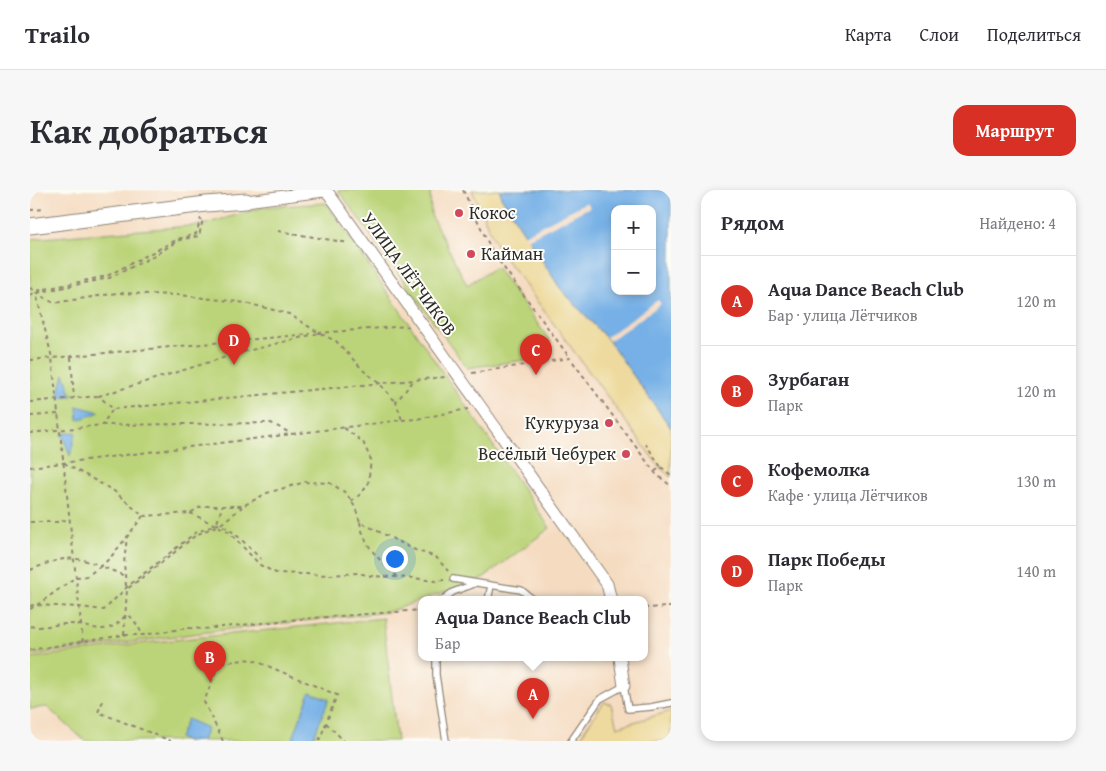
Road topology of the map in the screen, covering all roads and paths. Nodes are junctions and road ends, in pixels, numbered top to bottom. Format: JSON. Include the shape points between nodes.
{"nodes":[{"id":1,"x":324,"y":190,"type":"edge"},
{"id":2,"x":463,"y":190,"type":"edge"},
{"id":3,"x":246,"y":202,"type":"joint"},
{"id":4,"x":205,"y":204,"type":"junction"},
{"id":5,"x":30,"y":226,"type":"edge"},
{"id":6,"x":278,"y":231,"type":"dead end"},
{"id":7,"x":366,"y":246,"type":"junction"},
{"id":8,"x":30,"y":288,"type":"edge"},
{"id":9,"x":36,"y":293,"type":"junction"},
{"id":10,"x":30,"y":296,"type":"edge"},
{"id":11,"x":422,"y":325,"type":"junction"},
{"id":12,"x":319,"y":333,"type":"junction"},
{"id":13,"x":71,"y":356,"type":"junction"},
{"id":14,"x":52,"y":358,"type":"junction"},
{"id":15,"x":570,"y":358,"type":"junction"},
{"id":16,"x":30,"y":360,"type":"edge"},
{"id":17,"x":459,"y":376,"type":"junction"},
{"id":18,"x":414,"y":380,"type":"junction"},
{"id":19,"x":379,"y":383,"type":"junction"},
{"id":20,"x":99,"y":396,"type":"junction"},
{"id":21,"x":74,"y":398,"type":"junction"},
{"id":22,"x":56,"y":400,"type":"junction"},
{"id":23,"x":30,"y":402,"type":"edge"},
{"id":24,"x":396,"y":402,"type":"junction"},
{"id":25,"x":480,"y":405,"type":"junction"},
{"id":26,"x":113,"y":409,"type":"junction"},
{"id":27,"x":58,"y":414,"type":"junction"},
{"id":28,"x":30,"y":416,"type":"edge"},
{"id":29,"x":402,"y":420,"type":"junction"},
{"id":30,"x":102,"y":425,"type":"junction"},
{"id":31,"x":344,"y":428,"type":"junction"},
{"id":32,"x":60,"y":430,"type":"junction"},
{"id":33,"x":30,"y":433,"type":"edge"},
{"id":34,"x":292,"y":434,"type":"junction"},
{"id":35,"x":645,"y":443,"type":"dead end"},
{"id":36,"x":63,"y":463,"type":"junction"},
{"id":37,"x":30,"y":467,"type":"edge"},
{"id":38,"x":661,"y":467,"type":"junction"},
{"id":39,"x":654,"y":472,"type":"junction"},
{"id":40,"x":671,"y":475,"type":"edge"},
{"id":41,"x":671,"y":486,"type":"edge"},
{"id":42,"x":351,"y":501,"type":"junction"},
{"id":43,"x":243,"y":506,"type":"junction"},
{"id":44,"x":222,"y":507,"type":"junction"},
{"id":45,"x":190,"y":513,"type":"junction"},
{"id":46,"x":143,"y":516,"type":"junction"},
{"id":47,"x":70,"y":519,"type":"junction"},
{"id":48,"x":30,"y":522,"type":"edge"},
{"id":49,"x":360,"y":522,"type":"junction"},
{"id":50,"x":221,"y":524,"type":"junction"},
{"id":51,"x":216,"y":525,"type":"junction"},
{"id":52,"x":127,"y":537,"type":"junction"},
{"id":53,"x":74,"y":558,"type":"junction"},
{"id":54,"x":260,"y":559,"type":"dead end"},
{"id":55,"x":101,"y":566,"type":"junction"},
{"id":56,"x":30,"y":570,"type":"edge"},
{"id":57,"x":125,"y":576,"type":"junction"},
{"id":58,"x":76,"y":577,"type":"junction"},
{"id":59,"x":397,"y":577,"type":"junction"},
{"id":60,"x":453,"y":579,"type":"junction"},
{"id":61,"x":476,"y":584,"type":"junction"},
{"id":62,"x":491,"y":586,"type":"junction"},
{"id":63,"x":127,"y":588,"type":"junction"},
{"id":64,"x":448,"y":596,"type":"edge"},
{"id":65,"x":489,"y":596,"type":"edge"},
{"id":66,"x":529,"y":596,"type":"edge"},
{"id":67,"x":610,"y":596,"type":"edge"},
{"id":68,"x":37,"y":605,"type":"junction"},
{"id":69,"x":79,"y":607,"type":"junction"},
{"id":70,"x":671,"y":607,"type":"edge"},
{"id":71,"x":30,"y":608,"type":"edge"},
{"id":72,"x":648,"y":608,"type":"edge"},
{"id":73,"x":418,"y":610,"type":"edge"},
{"id":74,"x":125,"y":616,"type":"junction"},
{"id":75,"x":30,"y":626,"type":"edge"},
{"id":76,"x":82,"y":626,"type":"junction"},
{"id":77,"x":124,"y":635,"type":"junction"},
{"id":78,"x":142,"y":635,"type":"junction"},
{"id":79,"x":83,"y":642,"type":"junction"},
{"id":80,"x":30,"y":650,"type":"edge"},
{"id":81,"x":436,"y":661,"type":"edge"},
{"id":82,"x":620,"y":661,"type":"edge"},
{"id":83,"x":624,"y":686,"type":"junction"},
{"id":84,"x":103,"y":701,"type":"dead end"},
{"id":85,"x":671,"y":703,"type":"edge"},
{"id":86,"x":326,"y":723,"type":"junction"},
{"id":87,"x":171,"y":741,"type":"edge"},
{"id":88,"x":223,"y":741,"type":"edge"},
{"id":89,"x":319,"y":741,"type":"edge"},
{"id":90,"x":344,"y":741,"type":"edge"},
{"id":91,"x":446,"y":741,"type":"edge"},
{"id":92,"x":571,"y":741,"type":"edge"}],
"edges":[{"from":1,"to":3,"type":"street","name":"УЛИЦА ЛЁТЧИКОВ"},
{"from":1,"to":7,"type":"street","name":"УЛИЦА ЛЁТЧИКОВ"},
{"from":2,"to":15,"type":"path","via":[[493,253]]},
{"from":3,"to":4,"type":"main road","name":"УЛИЦА ЛЁТЧИКОВ"},
{"from":4,"to":5,"type":"main road","name":"УЛИЦА ЛЁТЧИКОВ"},
{"from":4,"to":8,"type":"path","via":[[196,234],[178,239],[107,276],[36,290]]},
{"from":4,"to":9,"type":"path","via":[[198,236],[179,240],[109,278]]},
{"from":6,"to":7,"type":"path"},
{"from":7,"to":11,"type":"street","name":"УЛИЦА ЛЁТЧИКОВ"},
{"from":9,"to":10,"type":"path"},
{"from":9,"to":12,"type":"path","via":[[54,303],[117,293],[179,294],[246,303],[290,314]]},
{"from":9,"to":14,"type":"path"},
{"from":11,"to":12,"type":"path"},
{"from":11,"to":17,"type":"street","name":"УЛИЦА ЛЁТЧИКОВ"},
{"from":12,"to":13,"type":"path"},
{"from":12,"to":19,"type":"path","via":[[336,341]]},
{"from":12,"to":20,"type":"path","via":[[239,353]]},
{"from":13,"to":14,"type":"path"},
{"from":13,"to":21,"type":"path"},
{"from":14,"to":16,"type":"path"},
{"from":14,"to":22,"type":"path"},
{"from":15,"to":17,"type":"path"},
{"from":15,"to":39,"type":"path"},
{"from":17,"to":18,"type":"path"},
{"from":17,"to":25,"type":"street","name":"УЛИЦА ЛЁТЧИКОВ"},
{"from":18,"to":19,"type":"path"},
{"from":18,"to":24,"type":"path"},
{"from":19,"to":24,"type":"path"},
{"from":19,"to":26,"type":"path"},
{"from":20,"to":21,"type":"path"},
{"from":20,"to":26,"type":"path"},
{"from":21,"to":22,"type":"path"},
{"from":22,"to":23,"type":"path"},
{"from":22,"to":27,"type":"path"},
{"from":24,"to":29,"type":"path"},
{"from":25,"to":29,"type":"path"},
{"from":25,"to":67,"type":"street","name":"УЛИЦА ЛЁТЧИКОВ","via":[[607,584]]},
{"from":26,"to":30,"type":"path"},
{"from":27,"to":28,"type":"path"},
{"from":27,"to":32,"type":"path"},
{"from":29,"to":31,"type":"path"},
{"from":30,"to":32,"type":"path"},
{"from":30,"to":34,"type":"path","via":[[271,424]]},
{"from":31,"to":34,"type":"path"},
{"from":31,"to":42,"type":"path","via":[[363,442],[370,460],[368,484]]},
{"from":32,"to":33,"type":"path"},
{"from":32,"to":36,"type":"path"},
{"from":34,"to":36,"type":"path"},
{"from":35,"to":38,"type":"path"},
{"from":36,"to":37,"type":"path"},
{"from":36,"to":46,"type":"path","via":[[114,491]]},
{"from":36,"to":47,"type":"path"},
{"from":38,"to":39,"type":"path"},
{"from":38,"to":40,"type":"path"},
{"from":39,"to":41,"type":"path"},
{"from":42,"to":43,"type":"path","via":[[346,493],[330,483],[305,482],[267,493]]},
{"from":42,"to":49,"type":"path"},
{"from":43,"to":44,"type":"path"},
{"from":43,"to":50,"type":"path"},
{"from":44,"to":45,"type":"path","via":[[202,506]]},
{"from":44,"to":51,"type":"path"},
{"from":45,"to":46,"type":"path"},
{"from":45,"to":51,"type":"path"},
{"from":46,"to":52,"type":"path"},
{"from":47,"to":48,"type":"path"},
{"from":47,"to":53,"type":"path"},
{"from":49,"to":59,"type":"path","via":[[370,549]]},
{"from":49,"to":60,"type":"path","via":[[436,558]]},
{"from":50,"to":51,"type":"path"},
{"from":50,"to":54,"type":"path"},
{"from":51,"to":59,"type":"path","via":[[228,531],[260,565],[276,573],[330,575],[358,572]]},
{"from":51,"to":63,"type":"path","via":[[196,535]]},
{"from":52,"to":55,"type":"path"},
{"from":52,"to":57,"type":"path"},
{"from":53,"to":55,"type":"path"},
{"from":53,"to":56,"type":"path","via":[[58,559]]},
{"from":53,"to":58,"type":"path"},
{"from":55,"to":57,"type":"path"},
{"from":55,"to":58,"type":"path","via":[[87,576]]},
{"from":57,"to":63,"type":"path"},
{"from":58,"to":68,"type":"path"},
{"from":58,"to":69,"type":"path"},
{"from":59,"to":60,"type":"path","via":[[433,581]]},
{"from":60,"to":61,"type":"lane"},
{"from":61,"to":62,"type":"lane"},
{"from":61,"to":64,"type":"lane"},
{"from":62,"to":65,"type":"lane"},
{"from":62,"to":66,"type":"lane","via":[[521,590]]},
{"from":63,"to":69,"type":"path","via":[[104,610]]},
{"from":63,"to":74,"type":"path"},
{"from":68,"to":69,"type":"path"},
{"from":68,"to":71,"type":"path"},
{"from":69,"to":76,"type":"path"},
{"from":70,"to":72,"type":"path"},
{"from":73,"to":78,"type":"path","via":[[188,628]]},
{"from":74,"to":76,"type":"path","via":[[118,624],[101,630]]},
{"from":74,"to":77,"type":"path"},
{"from":74,"to":78,"type":"path","via":[[130,616]]},
{"from":75,"to":76,"type":"path"},
{"from":76,"to":79,"type":"path"},
{"from":77,"to":78,"type":"path"},
{"from":77,"to":79,"type":"path"},
{"from":79,"to":80,"type":"path"},
{"from":81,"to":91,"type":"lane"},
{"from":82,"to":83,"type":"street"},
{"from":83,"to":85,"type":"lane","via":[[628,709]]},
{"from":83,"to":92,"type":"lane","via":[[600,699]]},
{"from":84,"to":87,"type":"path","via":[[98,712]]},
{"from":86,"to":88,"type":"path","via":[[337,695],[251,659],[219,663],[204,702]]},
{"from":86,"to":89,"type":"path"},
{"from":86,"to":90,"type":"path"}]}
